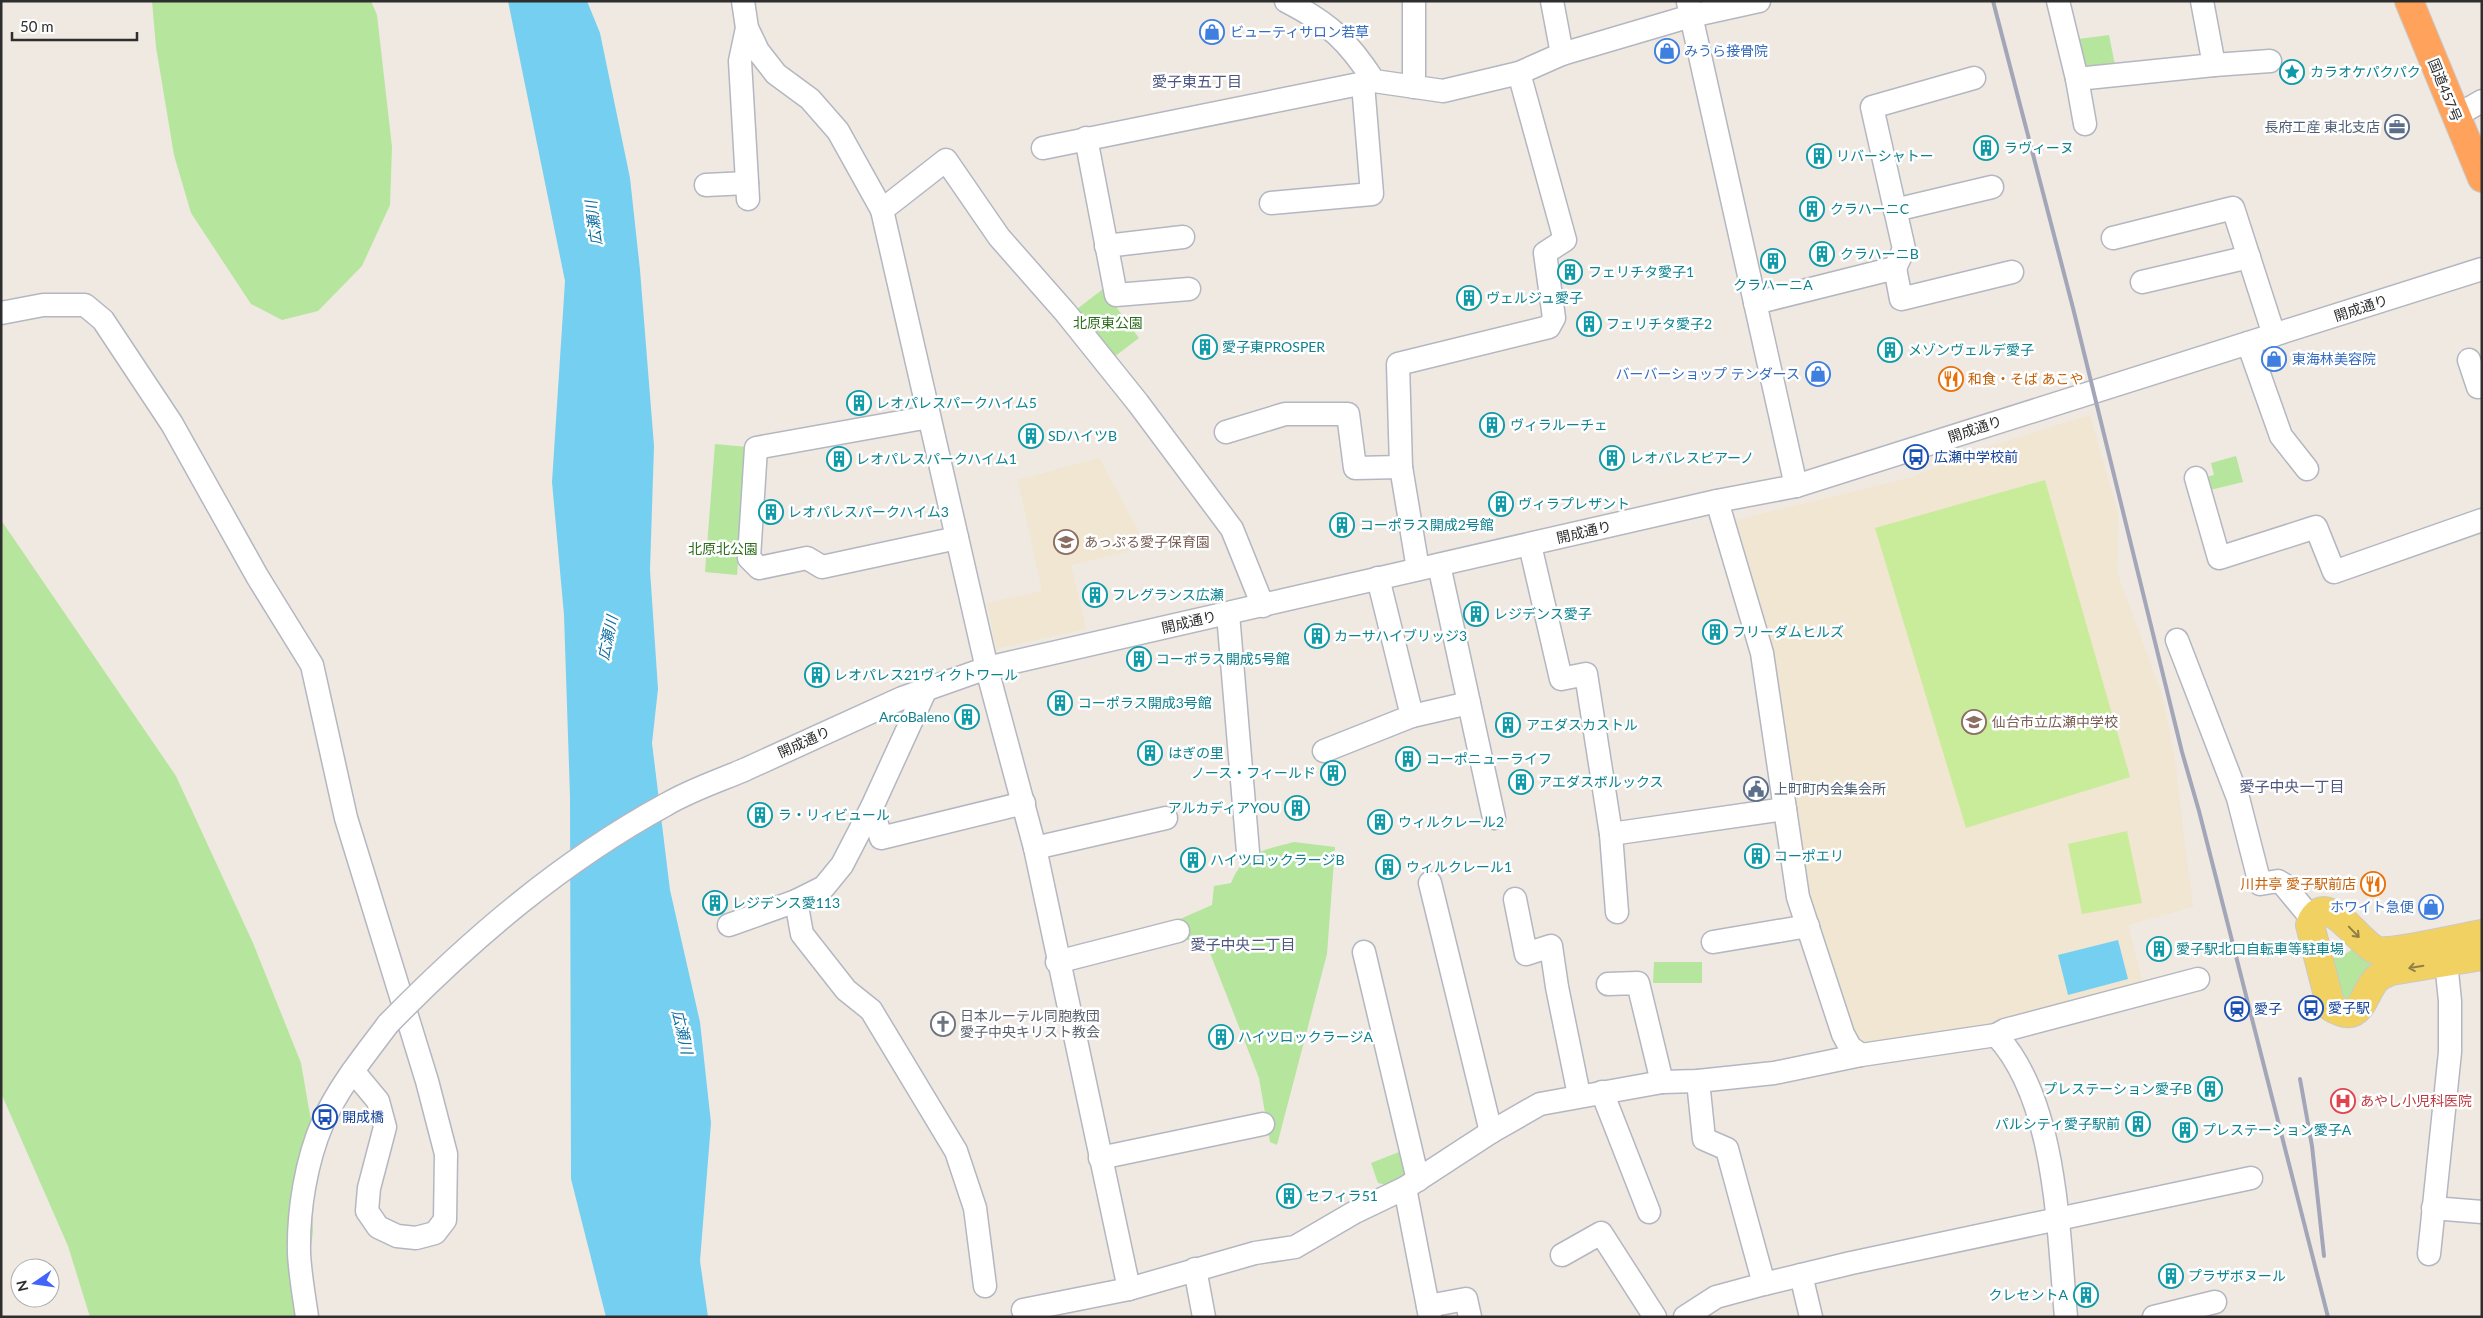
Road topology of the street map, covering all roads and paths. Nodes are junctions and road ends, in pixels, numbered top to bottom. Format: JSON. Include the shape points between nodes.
{"nodes":[{"id":1,"x":743,"y":1,"type":"edge"},
{"id":2,"x":1286,"y":1,"type":"edge"},
{"id":3,"x":1414,"y":1,"type":"edge"},
{"id":4,"x":1552,"y":1,"type":"edge"},
{"id":5,"x":1759,"y":1,"type":"edge"},
{"id":6,"x":2058,"y":1,"type":"edge"},
{"id":7,"x":2202,"y":1,"type":"edge"},
{"id":8,"x":2409,"y":1,"type":"edge"},
{"id":9,"x":1689,"y":9,"type":"edge"},
{"id":10,"x":748,"y":28,"type":"junction"},
{"id":11,"x":1562,"y":54,"type":"junction"},
{"id":12,"x":2270,"y":61,"type":"dead end"},
{"id":13,"x":2214,"y":65,"type":"junction"},
{"id":14,"x":1518,"y":73,"type":"junction"},
{"id":15,"x":1974,"y":78,"type":"dead end"},
{"id":16,"x":2076,"y":79,"type":"junction"},
{"id":17,"x":1368,"y":83,"type":"junction"},
{"id":18,"x":1414,"y":87,"type":"junction"},
{"id":19,"x":2482,"y":101,"type":"edge"},
{"id":20,"x":2456,"y":116,"type":"junction"},
{"id":21,"x":2085,"y":124,"type":"dead end"},
{"id":22,"x":1086,"y":138,"type":"junction"},
{"id":23,"x":1042,"y":148,"type":"dead end"},
{"id":24,"x":2482,"y":178,"type":"edge"},
{"id":25,"x":706,"y":185,"type":"dead end"},
{"id":26,"x":1992,"y":187,"type":"dead end"},
{"id":27,"x":1270,"y":203,"type":"dead end"},
{"id":28,"x":882,"y":210,"type":"junction"},
{"id":29,"x":1895,"y":210,"type":"junction"},
{"id":30,"x":1183,"y":237,"type":"dead end"},
{"id":31,"x":2112,"y":238,"type":"dead end"},
{"id":32,"x":1106,"y":246,"type":"junction"},
{"id":33,"x":2249,"y":257,"type":"junction"},
{"id":34,"x":1895,"y":268,"type":"junction"},
{"id":35,"x":2482,"y":269,"type":"edge"},
{"id":36,"x":2012,"y":272,"type":"dead end"},
{"id":37,"x":2142,"y":282,"type":"dead end"},
{"id":38,"x":1188,"y":289,"type":"dead end"},
{"id":39,"x":1755,"y":303,"type":"junction"},
{"id":40,"x":1,"y":313,"type":"edge"},
{"id":41,"x":2274,"y":336,"type":"junction"},
{"id":42,"x":2248,"y":343,"type":"junction"},
{"id":43,"x":2469,"y":360,"type":"dead end"},
{"id":44,"x":2475,"y":388,"type":"edge"},
{"id":45,"x":929,"y":417,"type":"junction"},
{"id":46,"x":1226,"y":432,"type":"dead end"},
{"id":47,"x":1401,"y":467,"type":"junction"},
{"id":48,"x":2307,"y":469,"type":"dead end"},
{"id":49,"x":2196,"y":478,"type":"dead end"},
{"id":50,"x":1796,"y":486,"type":"junction"},
{"id":51,"x":1717,"y":501,"type":"junction"},
{"id":52,"x":2482,"y":520,"type":"edge"},
{"id":53,"x":957,"y":538,"type":"junction"},
{"id":54,"x":1530,"y":545,"type":"junction"},
{"id":55,"x":1428,"y":567,"type":"junction"},
{"id":56,"x":1378,"y":578,"type":"junction"},
{"id":57,"x":1263,"y":606,"type":"junction"},
{"id":58,"x":1228,"y":614,"type":"junction"},
{"id":59,"x":2177,"y":640,"type":"dead end"},
{"id":60,"x":987,"y":668,"type":"junction"},
{"id":61,"x":926,"y":689,"type":"junction"},
{"id":62,"x":1469,"y":703,"type":"junction"},
{"id":63,"x":1412,"y":716,"type":"junction"},
{"id":64,"x":1324,"y":750,"type":"dead end"},
{"id":65,"x":1024,"y":803,"type":"junction"},
{"id":66,"x":872,"y":807,"type":"junction"},
{"id":67,"x":1785,"y":809,"type":"junction"},
{"id":68,"x":1166,"y":818,"type":"dead end"},
{"id":69,"x":1494,"y":818,"type":"dead end"},
{"id":70,"x":1611,"y":834,"type":"junction"},
{"id":71,"x":1035,"y":848,"type":"junction"},
{"id":72,"x":1248,"y":852,"type":"dead end"},
{"id":73,"x":1430,"y":883,"type":"dead end"},
{"id":74,"x":1515,"y":899,"type":"dead end"},
{"id":75,"x":796,"y":901,"type":"junction"},
{"id":76,"x":1616,"y":912,"type":"dead end"},
{"id":77,"x":2312,"y":919,"type":"junction"},
{"id":78,"x":729,"y":925,"type":"dead end"},
{"id":79,"x":1808,"y":926,"type":"junction"},
{"id":80,"x":1178,"y":931,"type":"dead end"},
{"id":81,"x":2482,"y":934,"type":"edge"},
{"id":82,"x":1713,"y":942,"type":"dead end"},
{"id":83,"x":1364,"y":952,"type":"dead end"},
{"id":84,"x":2482,"y":956,"type":"edge"},
{"id":85,"x":1057,"y":962,"type":"junction"},
{"id":86,"x":2446,"y":962,"type":"junction"},
{"id":87,"x":2198,"y":979,"type":"dead end"},
{"id":88,"x":1608,"y":984,"type":"dead end"},
{"id":89,"x":1996,"y":1035,"type":"junction"},
{"id":90,"x":1861,"y":1055,"type":"junction"},
{"id":91,"x":353,"y":1071,"type":"junction"},
{"id":92,"x":1698,"y":1081,"type":"junction"},
{"id":93,"x":1662,"y":1082,"type":"junction"},
{"id":94,"x":1602,"y":1092,"type":"junction"},
{"id":95,"x":1579,"y":1095,"type":"junction"},
{"id":96,"x":1263,"y":1124,"type":"dead end"},
{"id":97,"x":1491,"y":1132,"type":"junction"},
{"id":98,"x":1100,"y":1158,"type":"junction"},
{"id":99,"x":2251,"y":1178,"type":"dead end"},
{"id":100,"x":1412,"y":1184,"type":"junction"},
{"id":101,"x":2432,"y":1208,"type":"junction"},
{"id":102,"x":1649,"y":1212,"type":"dead end"},
{"id":103,"x":2482,"y":1212,"type":"edge"},
{"id":104,"x":2056,"y":1219,"type":"junction"},
{"id":105,"x":2429,"y":1254,"type":"dead end"},
{"id":106,"x":1562,"y":1255,"type":"dead end"},
{"id":107,"x":1195,"y":1269,"type":"junction"},
{"id":108,"x":1801,"y":1275,"type":"junction"},
{"id":109,"x":1764,"y":1284,"type":"junction"},
{"id":110,"x":986,"y":1286,"type":"dead end"},
{"id":111,"x":1129,"y":1288,"type":"junction"},
{"id":112,"x":2215,"y":1302,"type":"dead end"},
{"id":113,"x":1083,"y":1307,"type":"edge"},
{"id":114,"x":1718,"y":1307,"type":"edge"},
{"id":115,"x":1023,"y":1310,"type":"dead end"},
{"id":116,"x":1429,"y":1311,"type":"edge"},
{"id":117,"x":306,"y":1317,"type":"edge"},
{"id":118,"x":1204,"y":1317,"type":"edge"},
{"id":119,"x":1470,"y":1317,"type":"edge"},
{"id":120,"x":1655,"y":1317,"type":"edge"},
{"id":121,"x":1685,"y":1317,"type":"edge"},
{"id":122,"x":1810,"y":1317,"type":"edge"},
{"id":123,"x":2066,"y":1317,"type":"edge"},
{"id":124,"x":2154,"y":1317,"type":"edge"}],
"edges":[{"from":1,"to":10,"type":"street"},
{"from":2,"to":17,"type":"street","via":[[1312,14],[1337,33],[1355,52]]},
{"from":3,"to":18,"type":"street"},
{"from":4,"to":11,"type":"street"},
{"from":5,"to":9,"type":"street"},
{"from":6,"to":16,"type":"street"},
{"from":7,"to":13,"type":"street"},
{"from":8,"to":20,"type":"highway","name":"国道457号"},
{"from":9,"to":11,"type":"street"},
{"from":9,"to":39,"type":"street"},
{"from":10,"to":25,"type":"street","via":[[740,61],[747,191]]},
{"from":10,"to":28,"type":"street","via":[[758,51],[776,74],[810,99],[838,131]]},
{"from":11,"to":14,"type":"street"},
{"from":12,"to":13,"type":"street"},
{"from":13,"to":16,"type":"street"},
{"from":14,"to":18,"type":"street","via":[[1443,91]]},
{"from":14,"to":47,"type":"street","via":[[1565,240],[1545,253],[1554,318],[1549,327],[1398,364]]},
{"from":15,"to":29,"type":"street","via":[[1872,107]]},
{"from":16,"to":21,"type":"street"},
{"from":17,"to":18,"type":"street"},
{"from":17,"to":22,"type":"street"},
{"from":17,"to":27,"type":"street","via":[[1372,194]]},
{"from":19,"to":20,"type":"street"},
{"from":20,"to":24,"type":"highway","name":"国道457号"},
{"from":22,"to":23,"type":"street"},
{"from":22,"to":32,"type":"street"},
{"from":26,"to":29,"type":"street"},
{"from":28,"to":45,"type":"street"},
{"from":28,"to":57,"type":"street","via":[[946,160],[999,236],[1138,403],[1232,530]]},
{"from":29,"to":34,"type":"street","via":[[1904,248]]},
{"from":30,"to":32,"type":"street"},
{"from":31,"to":33,"type":"street","via":[[2233,208]]},
{"from":32,"to":38,"type":"street","via":[[1116,295]]},
{"from":33,"to":37,"type":"street"},
{"from":33,"to":41,"type":"street"},
{"from":34,"to":36,"type":"street","via":[[1901,299]]},
{"from":34,"to":39,"type":"street"},
{"from":35,"to":41,"type":"street","name":"開成通り"},
{"from":39,"to":50,"type":"street"},
{"from":40,"to":91,"type":"street","via":[[44,305],[85,305],[103,320],[172,424],[257,576],[312,665],[346,818],[446,1154],[445,1220],[435,1233],[416,1238],[397,1236],[378,1227],[367,1211],[369,1188],[385,1127],[378,1101]]},
{"from":41,"to":42,"type":"street","name":"開成通り"},
{"from":42,"to":48,"type":"street","via":[[2282,436]]},
{"from":42,"to":50,"type":"street","name":"開成通り"},
{"from":43,"to":44,"type":"street"},
{"from":45,"to":53,"type":"street"},
{"from":45,"to":53,"type":"street","via":[[756,448],[749,558],[759,568],[807,558],[822,567]]},
{"from":46,"to":47,"type":"street","via":[[1285,414],[1348,414],[1354,468]]},
{"from":47,"to":55,"type":"street"},
{"from":49,"to":52,"type":"street","via":[[2219,558],[2316,527],[2334,572]]},
{"from":50,"to":51,"type":"street","name":"開成通り"},
{"from":51,"to":54,"type":"street","name":"開成通り"},
{"from":51,"to":67,"type":"street","via":[[1762,653]]},
{"from":53,"to":60,"type":"street"},
{"from":54,"to":55,"type":"street","name":"開成通り"},
{"from":54,"to":70,"type":"street","via":[[1561,679],[1586,674]]},
{"from":55,"to":56,"type":"street","name":"開成通り"},
{"from":55,"to":62,"type":"street"},
{"from":56,"to":57,"type":"street","name":"開成通り"},
{"from":56,"to":63,"type":"street"},
{"from":57,"to":58,"type":"street","name":"開成通り"},
{"from":58,"to":60,"type":"street","name":"開成通り"},
{"from":58,"to":72,"type":"street"},
{"from":59,"to":77,"type":"street","via":[[2238,798],[2260,884],[2278,881],[2283,884]]},
{"from":60,"to":61,"type":"street","name":"開成通り"},
{"from":60,"to":65,"type":"street"},
{"from":61,"to":66,"type":"street"},
{"from":61,"to":91,"type":"street","name":"開成通り","bridge":true,"via":[[668,803],[613,836],[482,933],[442,968],[388,1024]]},
{"from":62,"to":63,"type":"street"},
{"from":62,"to":69,"type":"street"},
{"from":63,"to":64,"type":"street"},
{"from":65,"to":66,"type":"street","via":[[881,838]]},
{"from":65,"to":71,"type":"street"},
{"from":66,"to":75,"type":"street","via":[[842,865],[824,887]]},
{"from":67,"to":70,"type":"street"},
{"from":67,"to":79,"type":"street","via":[[1792,866]]},
{"from":68,"to":71,"type":"street"},
{"from":70,"to":76,"type":"street"},
{"from":71,"to":85,"type":"street"},
{"from":73,"to":97,"type":"street"},
{"from":74,"to":95,"type":"street","via":[[1526,954],[1551,946]]},
{"from":75,"to":78,"type":"street"},
{"from":75,"to":110,"type":"street","via":[[802,934],[846,990],[871,1010],[956,1151],[976,1208]]},
{"from":77,"to":81,"type":"main road","one_way":true,"via":[[2323,911],[2332,912],[2366,944],[2382,952]]},
{"from":86,"to":77,"type":"main road","one_way":true,"via":[[2381,975],[2356,1011],[2348,1014],[2339,1012],[2331,1007],[2327,998],[2311,932]]},
{"from":79,"to":82,"type":"street"},
{"from":79,"to":90,"type":"street","via":[[1843,1034],[1850,1048]]},
{"from":80,"to":85,"type":"street"},
{"from":83,"to":100,"type":"street"},
{"from":84,"to":86,"type":"main road"},
{"from":85,"to":98,"type":"street"},
{"from":86,"to":101,"type":"street","via":[[2450,1052]]},
{"from":87,"to":89,"type":"street"},
{"from":88,"to":93,"type":"street","via":[[1642,976]]},
{"from":89,"to":90,"type":"street"},
{"from":89,"to":104,"type":"street","via":[[2010,1050],[2033,1094],[2048,1150]]},
{"from":90,"to":92,"type":"street","via":[[1774,1073]]},
{"from":91,"to":117,"type":"street","name":"開成通り","via":[[323,1122],[310,1165],[299,1252]]},
{"from":92,"to":93,"type":"street"},
{"from":92,"to":109,"type":"street","via":[[1704,1139],[1727,1150]]},
{"from":93,"to":94,"type":"street"},
{"from":94,"to":95,"type":"street"},
{"from":94,"to":102,"type":"street"},
{"from":95,"to":97,"type":"street","via":[[1540,1104]]},
{"from":96,"to":98,"type":"street"},
{"from":97,"to":100,"type":"street"},
{"from":98,"to":111,"type":"street"},
{"from":99,"to":104,"type":"street"},
{"from":100,"to":107,"type":"street","via":[[1295,1247],[1255,1253]]},
{"from":100,"to":116,"type":"street"},
{"from":101,"to":103,"type":"street"},
{"from":101,"to":105,"type":"street"},
{"from":104,"to":108,"type":"street"},
{"from":104,"to":123,"type":"street"},
{"from":106,"to":120,"type":"street","via":[[1601,1233]]},
{"from":107,"to":111,"type":"street"},
{"from":107,"to":118,"type":"street"},
{"from":108,"to":109,"type":"street"},
{"from":108,"to":122,"type":"street"},
{"from":109,"to":114,"type":"street"},
{"from":111,"to":113,"type":"street"},
{"from":112,"to":124,"type":"street"},
{"from":113,"to":115,"type":"street"},
{"from":114,"to":121,"type":"street"},
{"from":116,"to":119,"type":"street","via":[[1466,1299]]}]}
